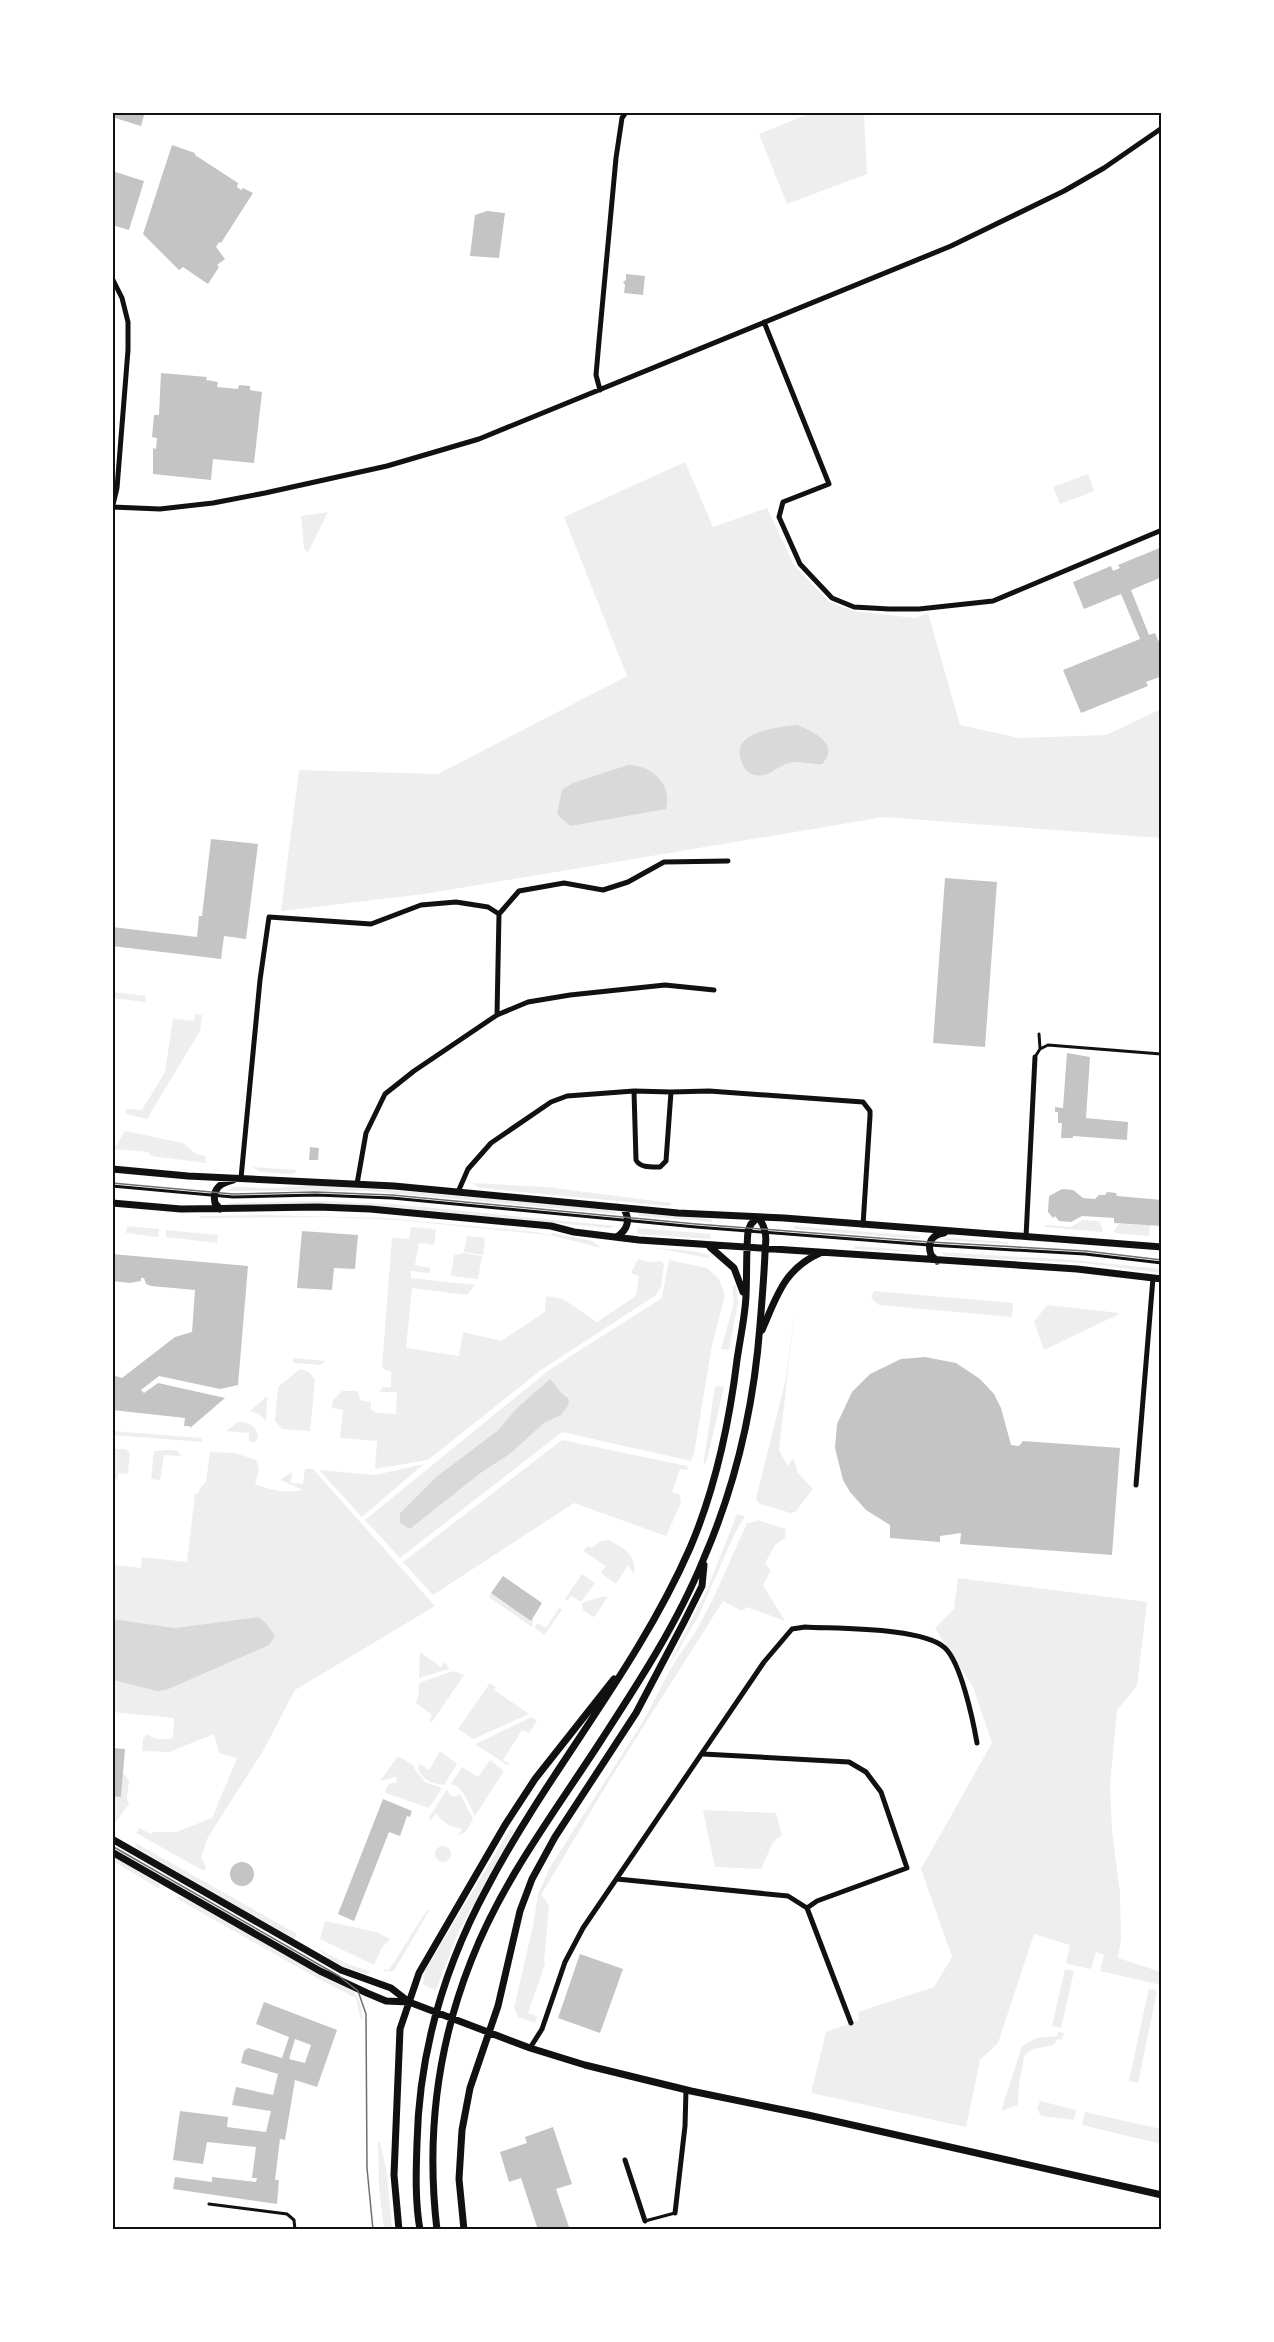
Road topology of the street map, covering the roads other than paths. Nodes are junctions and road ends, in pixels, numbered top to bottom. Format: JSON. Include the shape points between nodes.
{"nodes":[{"id":1,"x":626,"y":112,"type":"edge"},
{"id":2,"x":1161,"y":128,"type":"edge"},
{"id":3,"x":112,"y":278,"type":"edge"},
{"id":4,"x":764,"y":322,"type":"junction"},
{"id":5,"x":600,"y":390,"type":"junction"},
{"id":6,"x":113,"y":508,"type":"edge"},
{"id":7,"x":1161,"y":530,"type":"edge"},
{"id":8,"x":728,"y":861,"type":"dead end"},
{"id":9,"x":499,"y":914,"type":"junction"},
{"id":10,"x":714,"y":990,"type":"dead end"},
{"id":11,"x":497,"y":1015,"type":"junction"},
{"id":12,"x":1039,"y":1034,"type":"dead end"},
{"id":13,"x":1041,"y":1048,"type":"junction"},
{"id":14,"x":1161,"y":1054,"type":"edge"},
{"id":15,"x":1035,"y":1057,"type":"joint"},
{"id":16,"x":634,"y":1091,"type":"junction"},
{"id":17,"x":671,"y":1092,"type":"junction"},
{"id":18,"x":112,"y":1170,"type":"edge"},
{"id":19,"x":241,"y":1178,"type":"junction"},
{"id":20,"x":357,"y":1184,"type":"junction"},
{"id":21,"x":112,"y":1186,"type":"edge"},
{"id":22,"x":458,"y":1192,"type":"junction"},
{"id":23,"x":214,"y":1196,"type":"junction"},
{"id":24,"x":112,"y":1203,"type":"edge"},
{"id":25,"x":623,"y":1208,"type":"junction"},
{"id":26,"x":220,"y":1209,"type":"junction"},
{"id":27,"x":758,"y":1217,"type":"junction"},
{"id":28,"x":628,"y":1221,"type":"junction"},
{"id":29,"x":863,"y":1225,"type":"junction"},
{"id":30,"x":748,"y":1231,"type":"junction"},
{"id":31,"x":949,"y":1232,"type":"junction"},
{"id":32,"x":766,"y":1233,"type":"junction"},
{"id":33,"x":617,"y":1237,"type":"junction"},
{"id":34,"x":1026,"y":1237,"type":"junction"},
{"id":35,"x":705,"y":1245,"type":"junction"},
{"id":36,"x":929,"y":1245,"type":"junction"},
{"id":37,"x":1161,"y":1247,"type":"edge"},
{"id":38,"x":747,"y":1249,"type":"junction"},
{"id":39,"x":765,"y":1250,"type":"junction"},
{"id":40,"x":822,"y":1253,"type":"junction"},
{"id":41,"x":943,"y":1262,"type":"junction"},
{"id":42,"x":1161,"y":1263,"type":"edge"},
{"id":43,"x":1157,"y":1279,"type":"edge"},
{"id":44,"x":746,"y":1299,"type":"junction"},
{"id":45,"x":759,"y":1335,"type":"junction"},
{"id":46,"x":1137,"y":1485,"type":"dead end"},
{"id":47,"x":704,"y":1559,"type":"junction"},
{"id":48,"x":628,"y":1663,"type":"junction"},
{"id":49,"x":977,"y":1743,"type":"dead end"},
{"id":50,"x":703,"y":1754,"type":"junction"},
{"id":51,"x":112,"y":1839,"type":"edge"},
{"id":52,"x":112,"y":1852,"type":"edge"},
{"id":53,"x":617,"y":1879,"type":"junction"},
{"id":54,"x":807,"y":1908,"type":"junction"},
{"id":55,"x":409,"y":2002,"type":"junction"},
{"id":56,"x":851,"y":2024,"type":"dead end"},
{"id":57,"x":488,"y":2033,"type":"junction"},
{"id":58,"x":530,"y":2048,"type":"junction"},
{"id":59,"x":686,"y":2090,"type":"junction"},
{"id":60,"x":625,"y":2160,"type":"dead end"},
{"id":61,"x":1161,"y":2194,"type":"edge"},
{"id":62,"x":209,"y":2204,"type":"dead end"},
{"id":63,"x":675,"y":2213,"type":"joint"},
{"id":64,"x":645,"y":2221,"type":"joint"},
{"id":65,"x":295,"y":2229,"type":"edge"},
{"id":66,"x":399,"y":2229,"type":"edge"},
{"id":67,"x":420,"y":2229,"type":"edge"},
{"id":68,"x":437,"y":2229,"type":"edge"},
{"id":69,"x":464,"y":2229,"type":"edge"}],
"edges":[{"from":1,"to":5,"type":"street","via":[[616,158],[598,341],[596,375]]},
{"from":2,"to":4,"type":"street","via":[[1104,168],[1016,216]]},
{"from":3,"to":6,"type":"street","via":[[128,322]]},
{"from":4,"to":5,"type":"street"},
{"from":4,"to":7,"type":"street","via":[[829,484],[783,502],[779,517],[800,564],[832,598],[854,607],[889,609],[993,601]]},
{"from":5,"to":6,"type":"street","via":[[471,442],[387,466],[213,503],[160,509]]},
{"from":8,"to":9,"type":"street","via":[[664,862],[628,882],[603,890],[564,883],[519,891]]},
{"from":9,"to":11,"type":"street"},
{"from":9,"to":19,"type":"street","via":[[488,907],[456,903],[421,905],[371,924],[269,917]]},
{"from":10,"to":11,"type":"street","via":[[665,985],[570,995],[528,1002]]},
{"from":11,"to":20,"type":"street","via":[[385,1094],[366,1133]]},
{"from":12,"to":13,"type":"lane"},
{"from":13,"to":14,"type":"lane","via":[[1048,1045]]},
{"from":13,"to":15,"type":"lane"},
{"from":15,"to":34,"type":"street"},
{"from":16,"to":17,"type":"street"},
{"from":16,"to":17,"type":"street","via":[[636,1160],[639,1165],[651,1167],[660,1167],[666,1161]]},
{"from":16,"to":22,"type":"street","via":[[567,1096],[551,1102],[491,1143],[468,1169]]},
{"from":17,"to":29,"type":"street","via":[[863,1101],[870,1111]]},
{"from":18,"to":19,"type":"street"},
{"from":19,"to":20,"type":"street"},
{"from":19,"to":23,"type":"street","via":[[220,1185]]},
{"from":20,"to":22,"type":"street"},
{"from":21,"to":23,"type":"lane"},
{"from":22,"to":25,"type":"street"},
{"from":23,"to":26,"type":"street"},
{"from":23,"to":28,"type":"lane","via":[[374,1197]]},
{"from":24,"to":26,"type":"street"},
{"from":25,"to":27,"type":"street"},
{"from":25,"to":28,"type":"street"},
{"from":26,"to":33,"type":"street","via":[[318,1207],[392,1211],[551,1226]]},
{"from":27,"to":29,"type":"street"},
{"from":27,"to":30,"type":"street"},
{"from":27,"to":32,"type":"street"},
{"from":28,"to":30,"type":"lane"},
{"from":28,"to":33,"type":"street"},
{"from":29,"to":31,"type":"street"},
{"from":30,"to":32,"type":"lane"},
{"from":30,"to":38,"type":"street"},
{"from":31,"to":34,"type":"street"},
{"from":31,"to":36,"type":"street","via":[[934,1236]]},
{"from":32,"to":36,"type":"lane"},
{"from":32,"to":39,"type":"street"},
{"from":33,"to":35,"type":"street"},
{"from":34,"to":37,"type":"street"},
{"from":35,"to":38,"type":"street"},
{"from":35,"to":44,"type":"street","via":[[715,1249],[734,1268]]},
{"from":36,"to":41,"type":"street","via":[[934,1259]]},
{"from":36,"to":42,"type":"lane","via":[[1085,1254]]},
{"from":38,"to":39,"type":"street"},
{"from":38,"to":44,"type":"street"},
{"from":39,"to":40,"type":"street"},
{"from":39,"to":45,"type":"street"},
{"from":40,"to":41,"type":"street"},
{"from":40,"to":45,"type":"street","via":[[804,1261],[788,1275]]},
{"from":41,"to":43,"type":"street","via":[[1077,1269]]},
{"from":43,"to":46,"type":"street"},
{"from":44,"to":48,"type":"street","via":[[729,1422],[707,1506],[688,1551]]},
{"from":45,"to":47,"type":"street","via":[[741,1449]]},
{"from":47,"to":57,"type":"street","via":[[702,1586],[636,1713],[532,1879]]},
{"from":47,"to":68,"type":"street","via":[[668,1631],[505,1888],[471,1960],[448,2026],[436,2097],[432,2182]]},
{"from":48,"to":55,"type":"street","via":[[535,1779],[418,1973]]},
{"from":48,"to":67,"type":"street","via":[[488,1884],[445,1984],[423,2071],[417,2121]]},
{"from":49,"to":50,"type":"street","via":[[972,1713],[953,1660],[935,1641],[919,1635],[805,1627],[792,1629],[778,1643]]},
{"from":50,"to":53,"type":"street"},
{"from":50,"to":54,"type":"street","via":[[849,1762],[866,1772],[880,1792],[907,1868]]},
{"from":51,"to":55,"type":"street","via":[[341,1970],[391,1988]]},
{"from":52,"to":55,"type":"street","via":[[320,1971],[386,2001]]},
{"from":53,"to":54,"type":"street","via":[[788,1896]]},
{"from":53,"to":58,"type":"street","via":[[565,1962],[542,2029]]},
{"from":54,"to":56,"type":"street"},
{"from":55,"to":57,"type":"street"},
{"from":55,"to":66,"type":"street","via":[[400,2029],[395,2115]]},
{"from":57,"to":58,"type":"street"},
{"from":57,"to":69,"type":"street","via":[[470,2088],[460,2142]]},
{"from":58,"to":59,"type":"street"},
{"from":59,"to":61,"type":"street"},
{"from":59,"to":63,"type":"street"},
{"from":60,"to":64,"type":"street"},
{"from":62,"to":65,"type":"lane","via":[[286,2214],[294,2220]]},
{"from":63,"to":64,"type":"lane"}]}
